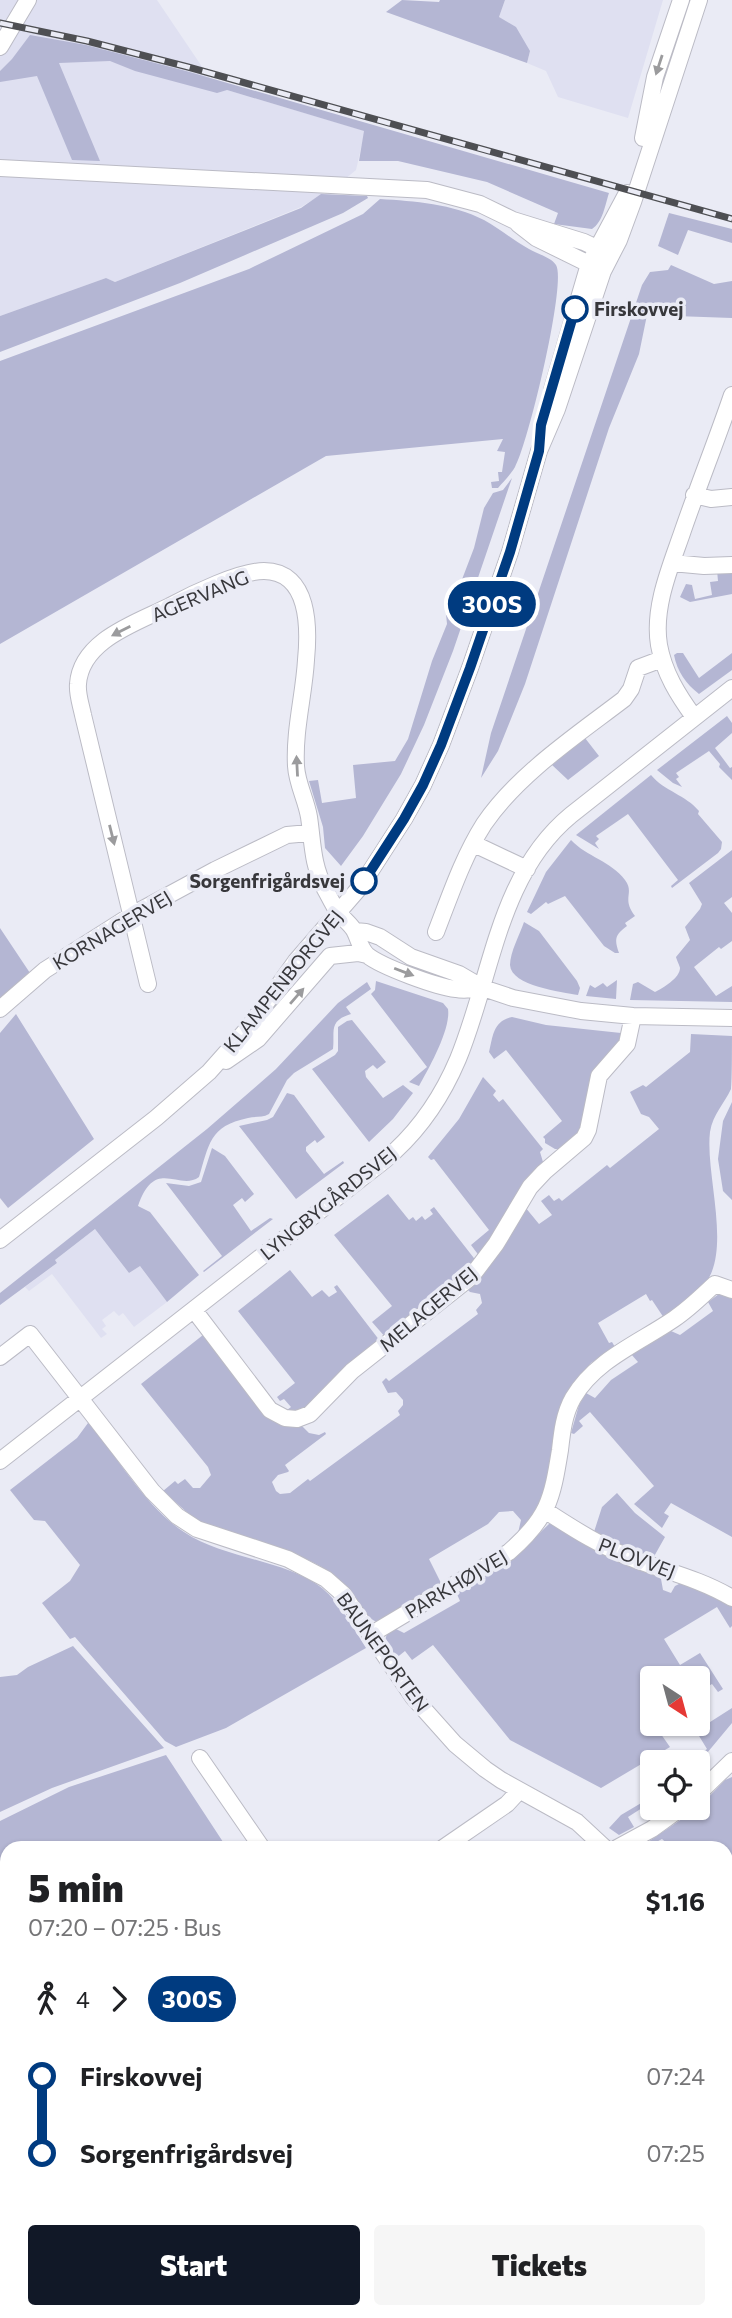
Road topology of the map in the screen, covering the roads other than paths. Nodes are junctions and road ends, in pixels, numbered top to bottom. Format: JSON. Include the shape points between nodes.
{"nodes":[{"id":1,"x":28,"y":0,"type":"edge"},
{"id":2,"x":681,"y":0,"type":"edge"},
{"id":3,"x":699,"y":0,"type":"edge"},
{"id":4,"x":0,"y":47,"type":"edge"},
{"id":5,"x":0,"y":168,"type":"edge"},
{"id":6,"x":513,"y":220,"type":"junction"},
{"id":7,"x":604,"y":251,"type":"junction"},
{"id":8,"x":596,"y":267,"type":"junction"},
{"id":9,"x":732,"y":395,"type":"edge"},
{"id":10,"x":726,"y":433,"type":"edge"},
{"id":11,"x":694,"y":495,"type":"junction"},
{"id":12,"x":732,"y":497,"type":"edge"},
{"id":13,"x":672,"y":563,"type":"junction"},
{"id":14,"x":732,"y":565,"type":"edge"},
{"id":15,"x":662,"y":659,"type":"junction"},
{"id":16,"x":732,"y":688,"type":"edge"},
{"id":17,"x":694,"y":717,"type":"junction"},
{"id":18,"x":309,"y":833,"type":"junction"},
{"id":19,"x":474,"y":844,"type":"junction"},
{"id":20,"x":527,"y":869,"type":"junction"},
{"id":21,"x":338,"y":912,"type":"junction"},
{"id":22,"x":130,"y":916,"type":"junction"},
{"id":23,"x":355,"y":932,"type":"junction"},
{"id":24,"x":436,"y":932,"type":"dead end"},
{"id":25,"x":367,"y":955,"type":"junction"},
{"id":26,"x":148,"y":984,"type":"dead end"},
{"id":27,"x":483,"y":988,"type":"junction"},
{"id":28,"x":0,"y":1009,"type":"edge"},
{"id":29,"x":633,"y":1016,"type":"junction"},
{"id":30,"x":732,"y":1018,"type":"edge"},
{"id":31,"x":209,"y":1072,"type":"junction"},
{"id":32,"x":0,"y":1240,"type":"edge"},
{"id":33,"x":732,"y":1290,"type":"edge"},
{"id":34,"x":194,"y":1310,"type":"junction"},
{"id":35,"x":0,"y":1357,"type":"edge"},
{"id":36,"x":81,"y":1398,"type":"junction"},
{"id":37,"x":0,"y":1461,"type":"edge"},
{"id":38,"x":546,"y":1511,"type":"junction"},
{"id":39,"x":732,"y":1598,"type":"edge"},
{"id":40,"x":370,"y":1635,"type":"junction"},
{"id":41,"x":200,"y":1758,"type":"dead end"},
{"id":42,"x":732,"y":1761,"type":"edge"},
{"id":43,"x":710,"y":1782,"type":"edge"},
{"id":44,"x":519,"y":1791,"type":"junction"},
{"id":45,"x":664,"y":1820,"type":"edge"},
{"id":46,"x":257,"y":1841,"type":"edge"},
{"id":47,"x":453,"y":1841,"type":"edge"},
{"id":48,"x":597,"y":1841,"type":"edge"},
{"id":49,"x":630,"y":1841,"type":"edge"}],
"edges":[{"from":1,"to":4,"type":"street"},
{"from":2,"to":7,"type":"street","one_way":true,"via":[[655,77],[632,183]]},
{"from":3,"to":7,"type":"street","via":[[619,240]]},
{"from":5,"to":6,"type":"street","via":[[427,190],[480,204]]},
{"from":6,"to":7,"type":"street"},
{"from":6,"to":8,"type":"street","via":[[536,238]]},
{"from":7,"to":8,"type":"street","name":"KLAMPENBORGVEJ"},
{"from":8,"to":21,"type":"street","name":"KLAMPENBORGVEJ","via":[[541,425],[539,451],[510,552],[441,745],[404,819],[361,886]]},
{"from":9,"to":10,"type":"street"},
{"from":10,"to":11,"type":"street"},
{"from":11,"to":12,"type":"street"},
{"from":11,"to":13,"type":"street"},
{"from":13,"to":14,"type":"street"},
{"from":13,"to":15,"type":"street","via":[[659,612]]},
{"from":15,"to":17,"type":"street","via":[[674,688]]},
{"from":15,"to":19,"type":"street","via":[[638,668],[624,699],[541,762],[490,817]]},
{"from":16,"to":17,"type":"street","name":"LYNGBYGÅRDSVEJ"},
{"from":17,"to":20,"type":"street","name":"LYNGBYGÅRDSVEJ","via":[[559,824]]},
{"from":18,"to":21,"type":"street","name":"AGERVANG","via":[[315,868]]},
{"from":18,"to":22,"type":"street","name":"KORNAGERVEJ","via":[[287,835]]},
{"from":18,"to":22,"type":"street","name":"AGERVANG","one_way":true,"via":[[296,766],[306,608],[301,595],[278,574],[248,573],[186,598],[101,642],[80,671],[77,686]]},
{"from":19,"to":20,"type":"street"},
{"from":19,"to":24,"type":"street"},
{"from":20,"to":27,"type":"street","name":"LYNGBYGÅRDSVEJ","via":[[507,910]]},
{"from":21,"to":23,"type":"street","name":"AGERVANG"},
{"from":21,"to":31,"type":"street","name":"KLAMPENBORGVEJ"},
{"from":22,"to":26,"type":"street","name":"AGERVANG"},
{"from":22,"to":28,"type":"street","name":"KORNAGERVEJ","via":[[45,970]]},
{"from":23,"to":25,"type":"street"},
{"from":23,"to":27,"type":"street","via":[[380,937],[401,953]]},
{"from":25,"to":27,"type":"street","one_way":true,"via":[[442,986]]},
{"from":31,"to":25,"type":"street","one_way":true,"via":[[258,1039],[330,956]]},
{"from":27,"to":29,"type":"street","via":[[581,1011]]},
{"from":27,"to":34,"type":"street","name":"LYNGBYGÅRDSVEJ","via":[[458,1060],[404,1143]]},
{"from":29,"to":30,"type":"street"},
{"from":29,"to":34,"type":"street","name":"MELAGERVEJ","via":[[627,1044],[599,1076],[584,1138],[530,1187],[471,1277],[352,1371],[310,1414],[285,1418],[270,1409]]},
{"from":31,"to":32,"type":"street","name":"KLAMPENBORGVEJ"},
{"from":33,"to":38,"type":"street","name":"PARKHØJVEJ","via":[[715,1284],[674,1319],[584,1381],[566,1415]]},
{"from":34,"to":36,"type":"street","name":"LYNGBYGÅRDSVEJ"},
{"from":35,"to":36,"type":"street","via":[[30,1334]]},
{"from":36,"to":37,"type":"street","name":"LYNGBYGÅRDSVEJ"},
{"from":36,"to":40,"type":"street","name":"BAUNEPORTEN","via":[[152,1491],[177,1516],[197,1530],[316,1572],[343,1594]]},
{"from":38,"to":39,"type":"street","name":"PLOVVEJ","via":[[599,1544]]},
{"from":38,"to":40,"type":"street","name":"PARKHØJVEJ","via":[[509,1552]]},
{"from":40,"to":44,"type":"street","name":"BAUNEPORTEN","via":[[413,1697],[456,1744]]},
{"from":41,"to":46,"type":"street"},
{"from":42,"to":43,"type":"street"},
{"from":44,"to":47,"type":"street"},
{"from":44,"to":48,"type":"street","name":"BAUNEPORTEN","via":[[577,1822]]},
{"from":45,"to":49,"type":"street"}]}
